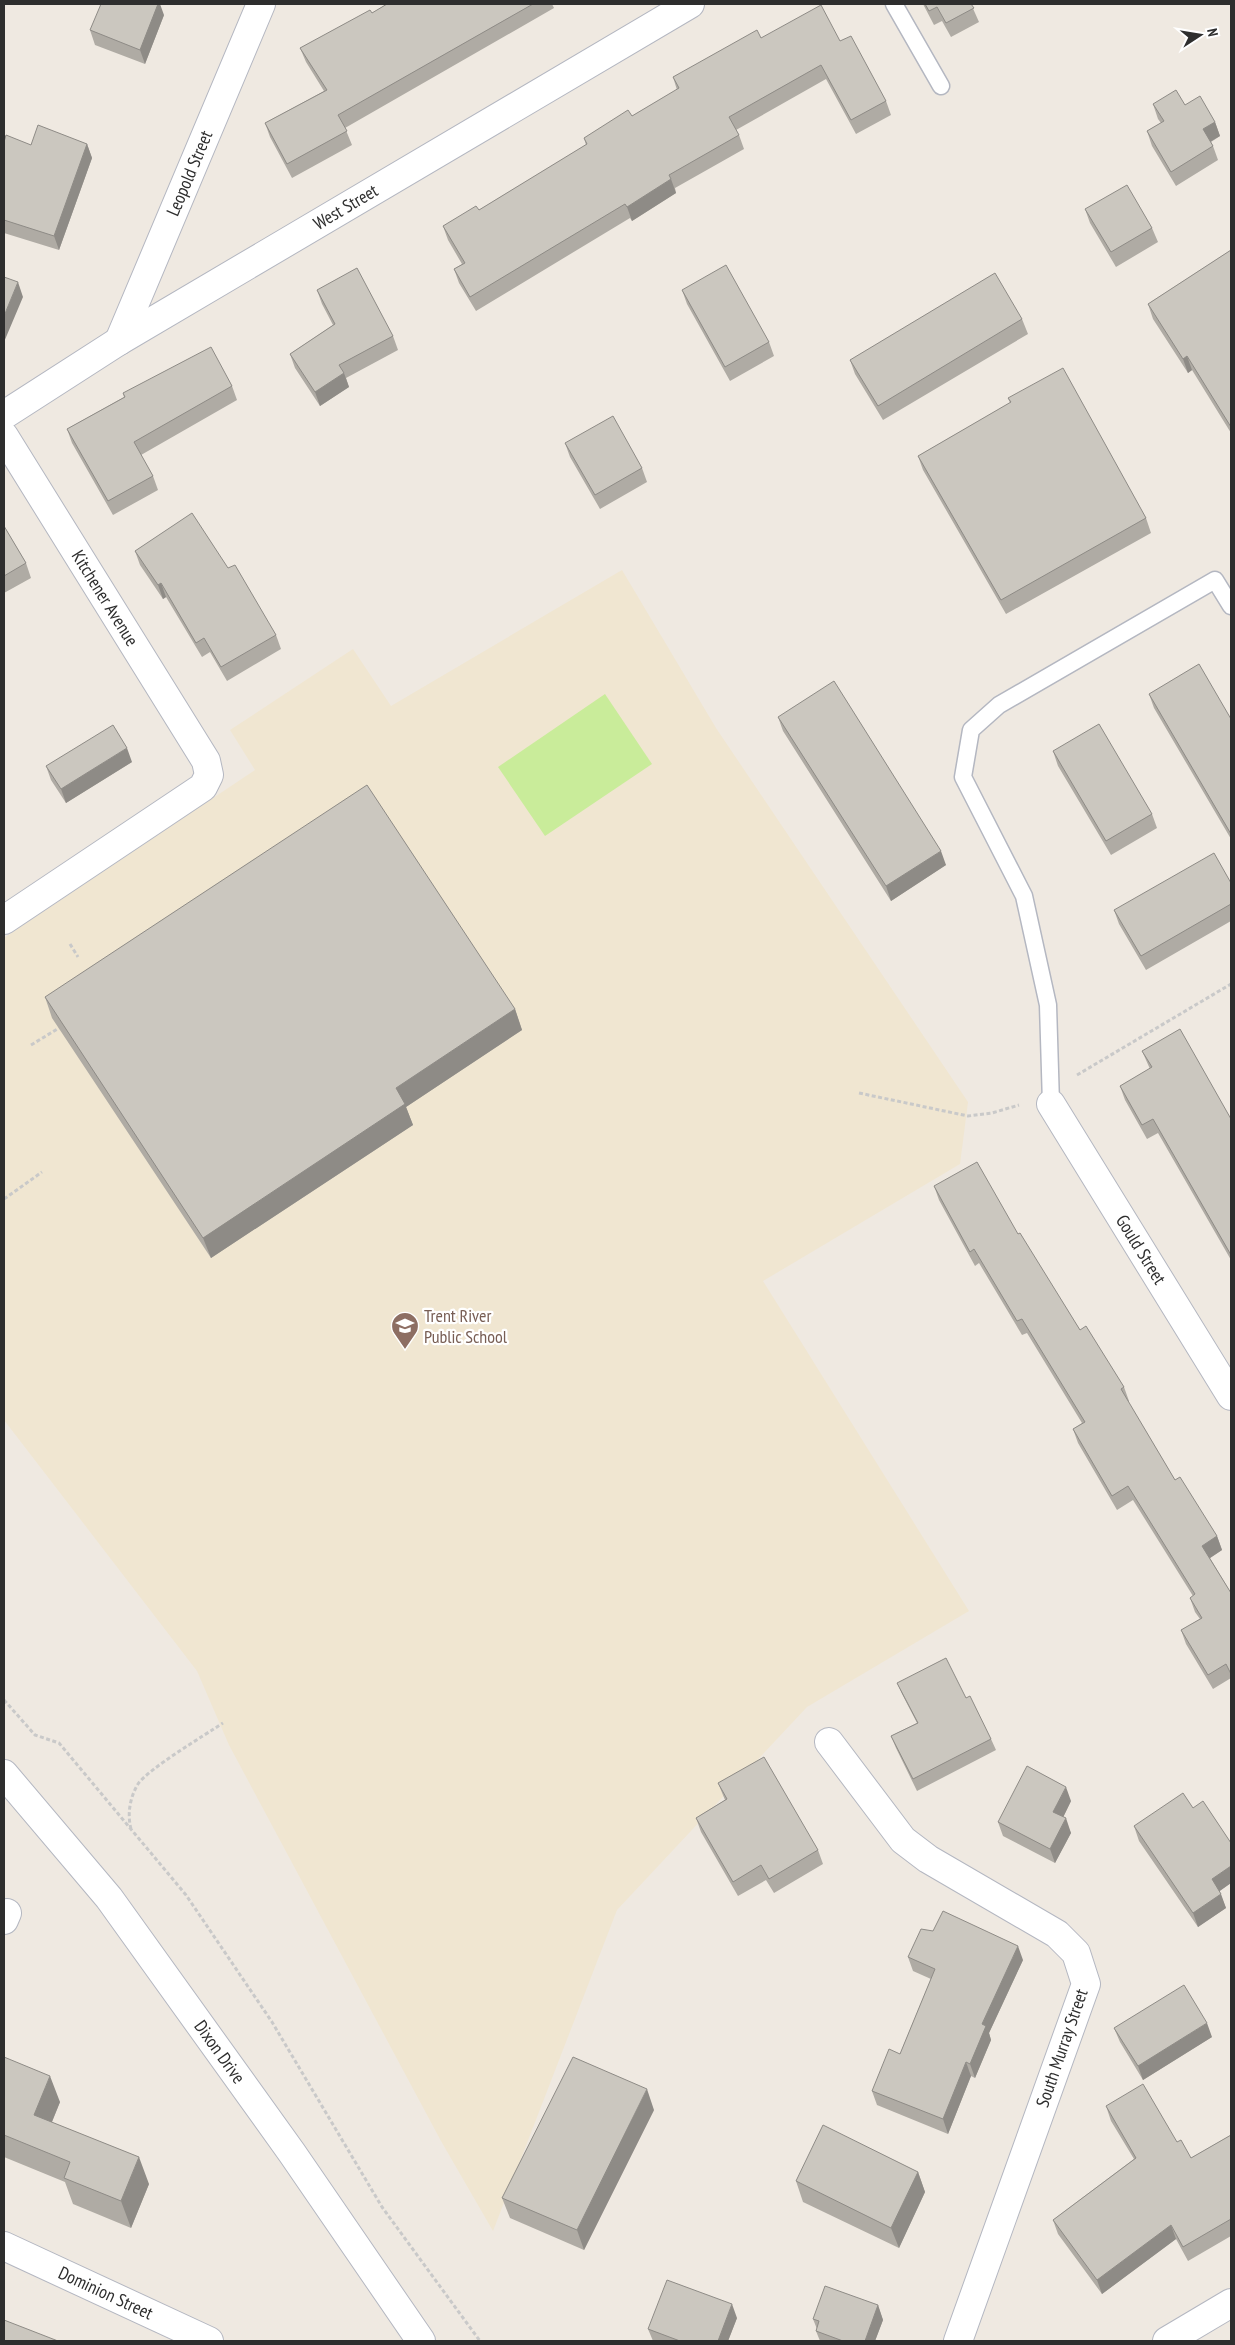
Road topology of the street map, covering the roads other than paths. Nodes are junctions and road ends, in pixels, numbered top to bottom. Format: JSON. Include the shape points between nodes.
{"nodes":[{"id":1,"x":261,"y":4,"type":"edge"},
{"id":2,"x":690,"y":4,"type":"edge"},
{"id":3,"x":894,"y":4,"type":"edge"},
{"id":4,"x":941,"y":86,"type":"dead end"},
{"id":5,"x":118,"y":340,"type":"junction"},
{"id":6,"x":4,"y":415,"type":"edge"},
{"id":7,"x":4,"y":436,"type":"edge"},
{"id":8,"x":1231,"y":606,"type":"edge"},
{"id":9,"x":4,"y":920,"type":"edge"},
{"id":10,"x":1051,"y":1104,"type":"joint"},
{"id":11,"x":1231,"y":1396,"type":"edge"},
{"id":12,"x":829,"y":1742,"type":"dead end"},
{"id":13,"x":4,"y":1774,"type":"edge"},
{"id":14,"x":4,"y":2246,"type":"edge"},
{"id":15,"x":1231,"y":2303,"type":"edge"},
{"id":16,"x":208,"y":2341,"type":"edge"},
{"id":17,"x":420,"y":2341,"type":"edge"},
{"id":18,"x":958,"y":2341,"type":"edge"},
{"id":19,"x":1167,"y":2341,"type":"edge"}],
"edges":[{"from":1,"to":5,"type":"street","name":"Leopold Street"},
{"from":2,"to":5,"type":"street","name":"West Street"},
{"from":3,"to":4,"type":"lane"},
{"from":5,"to":6,"type":"street","name":"West Street"},
{"from":7,"to":9,"type":"street","name":"Kitchener Avenue","via":[[206,761],[209,776],[203,788]]},
{"from":8,"to":10,"type":"lane","via":[[1216,580],[999,705],[971,730],[963,777],[1024,896],[1048,1005]]},
{"from":10,"to":11,"type":"street","name":"Gould Street"},
{"from":12,"to":18,"type":"street","name":"South Murray Street","via":[[903,1840],[928,1859],[1057,1934],[1076,1953],[1086,1984]]},
{"from":13,"to":17,"type":"street","name":"Dixon Drive","via":[[109,1898],[292,2153]]},
{"from":14,"to":16,"type":"street","name":"Dominion Street"},
{"from":15,"to":19,"type":"street"}]}
